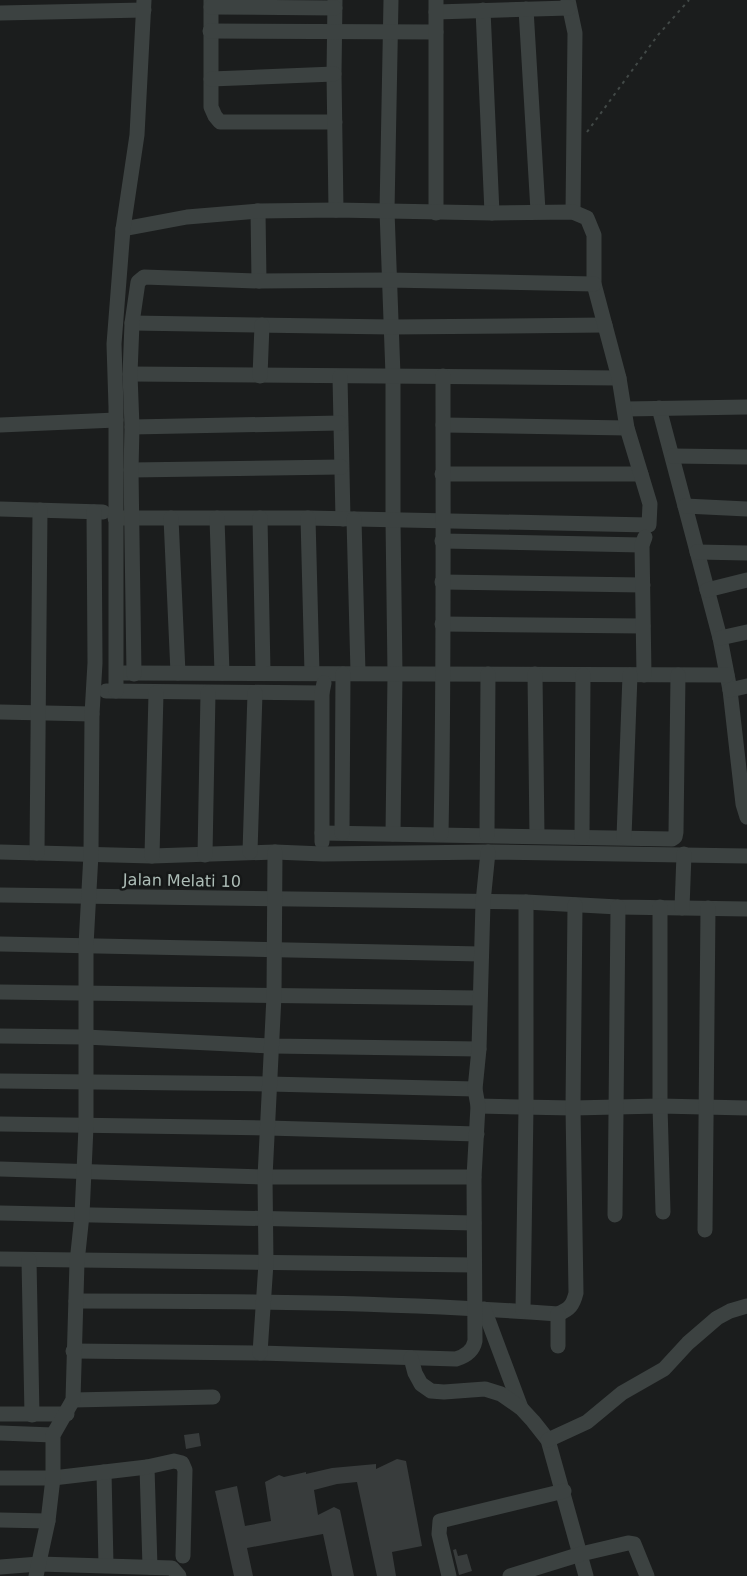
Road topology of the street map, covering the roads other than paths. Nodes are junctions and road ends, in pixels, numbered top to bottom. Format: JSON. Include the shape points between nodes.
{"nodes":[{"id":1,"x":392,"y":0,"type":"edge"},
{"id":2,"x":211,"y":4,"type":"edge"},
{"id":3,"x":335,"y":4,"type":"edge"},
{"id":4,"x":568,"y":4,"type":"edge"},
{"id":5,"x":144,"y":5,"type":"edge"},
{"id":6,"x":436,"y":6,"type":"edge"},
{"id":7,"x":526,"y":9,"type":"junction"},
{"id":8,"x":483,"y":10,"type":"junction"},
{"id":9,"x":0,"y":13,"type":"edge"},
{"id":10,"x":335,"y":31,"type":"junction"},
{"id":11,"x":392,"y":31,"type":"junction"},
{"id":12,"x":210,"y":32,"type":"junction"},
{"id":13,"x":436,"y":33,"type":"junction"},
{"id":14,"x":334,"y":74,"type":"junction"},
{"id":15,"x":210,"y":79,"type":"junction"},
{"id":16,"x":335,"y":122,"type":"junction"},
{"id":17,"x":336,"y":210,"type":"junction"},
{"id":18,"x":258,"y":211,"type":"junction"},
{"id":19,"x":387,"y":211,"type":"junction"},
{"id":20,"x":538,"y":211,"type":"junction"},
{"id":21,"x":573,"y":212,"type":"junction"},
{"id":22,"x":435,"y":213,"type":"junction"},
{"id":23,"x":492,"y":213,"type":"junction"},
{"id":24,"x":123,"y":229,"type":"junction"},
{"id":25,"x":388,"y":280,"type":"junction"},
{"id":26,"x":259,"y":281,"type":"junction"},
{"id":27,"x":594,"y":284,"type":"junction"},
{"id":28,"x":132,"y":323,"type":"junction"},
{"id":29,"x":262,"y":325,"type":"junction"},
{"id":30,"x":605,"y":325,"type":"junction"},
{"id":31,"x":392,"y":327,"type":"junction"},
{"id":32,"x":130,"y":374,"type":"junction"},
{"id":33,"x":393,"y":375,"type":"junction"},
{"id":34,"x":260,"y":376,"type":"junction"},
{"id":35,"x":340,"y":376,"type":"junction"},
{"id":36,"x":443,"y":376,"type":"junction"},
{"id":37,"x":619,"y":378,"type":"junction"},
{"id":38,"x":747,"y":407,"type":"edge"},
{"id":39,"x":659,"y":408,"type":"junction"},
{"id":40,"x":625,"y":409,"type":"junction"},
{"id":41,"x":121,"y":410,"type":"junction"},
{"id":42,"x":340,"y":423,"type":"junction"},
{"id":43,"x":0,"y":425,"type":"edge"},
{"id":44,"x":443,"y":425,"type":"junction"},
{"id":45,"x":132,"y":426,"type":"junction"},
{"id":46,"x":627,"y":428,"type":"junction"},
{"id":47,"x":673,"y":456,"type":"junction"},
{"id":48,"x":747,"y":457,"type":"edge"},
{"id":49,"x":341,"y":467,"type":"junction"},
{"id":50,"x":131,"y":470,"type":"junction"},
{"id":51,"x":442,"y":474,"type":"junction"},
{"id":52,"x":641,"y":474,"type":"junction"},
{"id":53,"x":685,"y":506,"type":"junction"},
{"id":54,"x":0,"y":509,"type":"edge"},
{"id":55,"x":747,"y":509,"type":"edge"},
{"id":56,"x":40,"y":510,"type":"junction"},
{"id":57,"x":94,"y":512,"type":"junction"},
{"id":58,"x":115,"y":515,"type":"junction"},
{"id":59,"x":132,"y":518,"type":"junction"},
{"id":60,"x":171,"y":518,"type":"junction"},
{"id":61,"x":217,"y":518,"type":"junction"},
{"id":62,"x":260,"y":518,"type":"junction"},
{"id":63,"x":308,"y":518,"type":"junction"},
{"id":64,"x":348,"y":519,"type":"junction"},
{"id":65,"x":393,"y":520,"type":"junction"},
{"id":66,"x":442,"y":521,"type":"junction"},
{"id":67,"x":649,"y":525,"type":"junction"},
{"id":68,"x":442,"y":541,"type":"junction"},
{"id":69,"x":642,"y":545,"type":"junction"},
{"id":70,"x":697,"y":552,"type":"junction"},
{"id":71,"x":747,"y":553,"type":"edge"},
{"id":72,"x":747,"y":580,"type":"edge"},
{"id":73,"x":442,"y":582,"type":"junction"},
{"id":74,"x":643,"y":585,"type":"junction"},
{"id":75,"x":707,"y":590,"type":"junction"},
{"id":76,"x":442,"y":624,"type":"junction"},
{"id":77,"x":643,"y":626,"type":"junction"},
{"id":78,"x":747,"y":632,"type":"edge"},
{"id":79,"x":720,"y":638,"type":"junction"},
{"id":80,"x":95,"y":645,"type":"junction"},
{"id":81,"x":115,"y":645,"type":"junction"},
{"id":82,"x":115,"y":672,"type":"junction"},
{"id":83,"x":263,"y":672,"type":"junction"},
{"id":84,"x":178,"y":673,"type":"junction"},
{"id":85,"x":222,"y":673,"type":"junction"},
{"id":86,"x":134,"y":674,"type":"junction"},
{"id":87,"x":319,"y":674,"type":"junction"},
{"id":88,"x":351,"y":674,"type":"junction"},
{"id":89,"x":395,"y":674,"type":"junction"},
{"id":90,"x":444,"y":674,"type":"junction"},
{"id":91,"x":488,"y":674,"type":"junction"},
{"id":92,"x":535,"y":674,"type":"junction"},
{"id":93,"x":583,"y":675,"type":"junction"},
{"id":94,"x":637,"y":675,"type":"junction"},
{"id":95,"x":678,"y":675,"type":"junction"},
{"id":96,"x":728,"y":683,"type":"junction"},
{"id":97,"x":747,"y":686,"type":"edge"},
{"id":98,"x":94,"y":690,"type":"junction"},
{"id":99,"x":116,"y":692,"type":"junction"},
{"id":100,"x":156,"y":693,"type":"junction"},
{"id":101,"x":208,"y":693,"type":"junction"},
{"id":102,"x":255,"y":693,"type":"junction"},
{"id":103,"x":322,"y":693,"type":"junction"},
{"id":104,"x":0,"y":712,"type":"edge"},
{"id":105,"x":39,"y":712,"type":"junction"},
{"id":106,"x":92,"y":714,"type":"junction"},
{"id":107,"x":741,"y":734,"type":"edge"},
{"id":108,"x":744,"y":780,"type":"edge"},
{"id":109,"x":747,"y":817,"type":"edge"},
{"id":110,"x":322,"y":833,"type":"junction"},
{"id":111,"x":342,"y":833,"type":"junction"},
{"id":112,"x":393,"y":834,"type":"junction"},
{"id":113,"x":441,"y":834,"type":"junction"},
{"id":114,"x":487,"y":835,"type":"junction"},
{"id":115,"x":537,"y":836,"type":"junction"},
{"id":116,"x":582,"y":837,"type":"junction"},
{"id":117,"x":624,"y":837,"type":"junction"},
{"id":118,"x":0,"y":852,"type":"edge"},
{"id":119,"x":250,"y":852,"type":"junction"},
{"id":120,"x":275,"y":852,"type":"junction"},
{"id":121,"x":488,"y":852,"type":"junction"},
{"id":122,"x":38,"y":853,"type":"junction"},
{"id":123,"x":91,"y":854,"type":"junction"},
{"id":124,"x":205,"y":855,"type":"junction"},
{"id":125,"x":323,"y":855,"type":"junction"},
{"id":126,"x":684,"y":855,"type":"junction"},
{"id":127,"x":152,"y":856,"type":"junction"},
{"id":128,"x":747,"y":856,"type":"edge"},
{"id":129,"x":0,"y":895,"type":"edge"},
{"id":130,"x":88,"y":897,"type":"junction"},
{"id":131,"x":275,"y":899,"type":"junction"},
{"id":132,"x":483,"y":902,"type":"junction"},
{"id":133,"x":526,"y":902,"type":"junction"},
{"id":134,"x":575,"y":905,"type":"junction"},
{"id":135,"x":618,"y":907,"type":"junction"},
{"id":136,"x":660,"y":907,"type":"junction"},
{"id":137,"x":682,"y":908,"type":"junction"},
{"id":138,"x":708,"y":908,"type":"junction"},
{"id":139,"x":747,"y":909,"type":"edge"},
{"id":140,"x":0,"y":944,"type":"edge"},
{"id":141,"x":86,"y":945,"type":"junction"},
{"id":142,"x":273,"y":948,"type":"junction"},
{"id":143,"x":481,"y":954,"type":"junction"},
{"id":144,"x":0,"y":992,"type":"edge"},
{"id":145,"x":86,"y":994,"type":"junction"},
{"id":146,"x":274,"y":996,"type":"junction"},
{"id":147,"x":479,"y":998,"type":"junction"},
{"id":148,"x":0,"y":1036,"type":"edge"},
{"id":149,"x":85,"y":1037,"type":"junction"},
{"id":150,"x":272,"y":1046,"type":"junction"},
{"id":151,"x":479,"y":1049,"type":"junction"},
{"id":152,"x":0,"y":1081,"type":"edge"},
{"id":153,"x":85,"y":1082,"type":"junction"},
{"id":154,"x":269,"y":1084,"type":"junction"},
{"id":155,"x":475,"y":1089,"type":"junction"},
{"id":156,"x":477,"y":1106,"type":"junction"},
{"id":157,"x":660,"y":1106,"type":"junction"},
{"id":158,"x":526,"y":1107,"type":"junction"},
{"id":159,"x":617,"y":1107,"type":"junction"},
{"id":160,"x":706,"y":1107,"type":"junction"},
{"id":161,"x":573,"y":1108,"type":"junction"},
{"id":162,"x":747,"y":1108,"type":"edge"},
{"id":163,"x":0,"y":1124,"type":"edge"},
{"id":164,"x":86,"y":1127,"type":"junction"},
{"id":165,"x":268,"y":1128,"type":"junction"},
{"id":166,"x":477,"y":1134,"type":"junction"},
{"id":167,"x":0,"y":1169,"type":"edge"},
{"id":168,"x":83,"y":1171,"type":"junction"},
{"id":169,"x":265,"y":1177,"type":"junction"},
{"id":170,"x":474,"y":1177,"type":"junction"},
{"id":171,"x":663,"y":1212,"type":"dead end"},
{"id":172,"x":0,"y":1213,"type":"edge"},
{"id":173,"x":82,"y":1215,"type":"junction"},
{"id":174,"x":615,"y":1215,"type":"dead end"},
{"id":175,"x":264,"y":1220,"type":"junction"},
{"id":176,"x":474,"y":1223,"type":"junction"},
{"id":177,"x":705,"y":1230,"type":"dead end"},
{"id":178,"x":0,"y":1259,"type":"edge"},
{"id":179,"x":29,"y":1260,"type":"junction"},
{"id":180,"x":77,"y":1262,"type":"junction"},
{"id":181,"x":266,"y":1263,"type":"junction"},
{"id":182,"x":474,"y":1265,"type":"junction"},
{"id":183,"x":76,"y":1301,"type":"junction"},
{"id":184,"x":263,"y":1302,"type":"junction"},
{"id":185,"x":747,"y":1306,"type":"edge"},
{"id":186,"x":480,"y":1308,"type":"junction"},
{"id":187,"x":523,"y":1311,"type":"junction"},
{"id":188,"x":558,"y":1314,"type":"junction"},
{"id":189,"x":558,"y":1346,"type":"dead end"},
{"id":190,"x":73,"y":1351,"type":"junction"},
{"id":191,"x":260,"y":1353,"type":"junction"},
{"id":192,"x":411,"y":1358,"type":"junction"},
{"id":193,"x":213,"y":1397,"type":"dead end"},
{"id":194,"x":70,"y":1407,"type":"junction"},
{"id":195,"x":521,"y":1408,"type":"junction"},
{"id":196,"x":0,"y":1414,"type":"edge"},
{"id":197,"x":32,"y":1415,"type":"junction"},
{"id":198,"x":0,"y":1433,"type":"edge"},
{"id":199,"x":53,"y":1435,"type":"junction"},
{"id":200,"x":548,"y":1440,"type":"junction"},
{"id":201,"x":147,"y":1467,"type":"junction"},
{"id":202,"x":104,"y":1472,"type":"junction"},
{"id":203,"x":0,"y":1478,"type":"edge"},
{"id":204,"x":53,"y":1478,"type":"junction"},
{"id":205,"x":564,"y":1491,"type":"junction"},
{"id":206,"x":0,"y":1520,"type":"edge"},
{"id":207,"x":48,"y":1521,"type":"junction"},
{"id":208,"x":581,"y":1554,"type":"junction"},
{"id":209,"x":183,"y":1556,"type":"dead end"},
{"id":210,"x":106,"y":1565,"type":"junction"},
{"id":211,"x":0,"y":1567,"type":"edge"},
{"id":212,"x":139,"y":1569,"type":"edge"},
{"id":213,"x":37,"y":1570,"type":"edge"},
{"id":214,"x":79,"y":1571,"type":"edge"},
{"id":215,"x":529,"y":1573,"type":"edge"},
{"id":216,"x":178,"y":1576,"type":"edge"},
{"id":217,"x":449,"y":1576,"type":"edge"},
{"id":218,"x":510,"y":1576,"type":"edge"},
{"id":219,"x":586,"y":1576,"type":"edge"},
{"id":220,"x":647,"y":1576,"type":"edge"}],
"edges":[{"from":1,"to":11,"type":"street"},
{"from":2,"to":3,"type":"street"},
{"from":2,"to":12,"type":"street"},
{"from":3,"to":10,"type":"street"},
{"from":4,"to":7,"type":"street"},
{"from":4,"to":21,"type":"street","via":[[575,26]]},
{"from":5,"to":9,"type":"street"},
{"from":5,"to":24,"type":"street","via":[[137,135]]},
{"from":6,"to":8,"type":"street"},
{"from":6,"to":13,"type":"street"},
{"from":7,"to":8,"type":"street"},
{"from":7,"to":20,"type":"street"},
{"from":8,"to":23,"type":"street"},
{"from":10,"to":11,"type":"street"},
{"from":10,"to":12,"type":"street"},
{"from":10,"to":14,"type":"street"},
{"from":11,"to":13,"type":"street"},
{"from":11,"to":19,"type":"street"},
{"from":12,"to":15,"type":"street"},
{"from":13,"to":22,"type":"street"},
{"from":14,"to":15,"type":"street"},
{"from":14,"to":16,"type":"street"},
{"from":15,"to":16,"type":"street","via":[[212,107],[220,122]]},
{"from":16,"to":17,"type":"street"},
{"from":17,"to":18,"type":"street"},
{"from":17,"to":19,"type":"street"},
{"from":18,"to":24,"type":"street","via":[[187,217]]},
{"from":18,"to":26,"type":"street"},
{"from":19,"to":22,"type":"street"},
{"from":19,"to":25,"type":"street"},
{"from":20,"to":21,"type":"street"},
{"from":20,"to":23,"type":"street"},
{"from":21,"to":27,"type":"street","via":[[587,218],[594,235]]},
{"from":22,"to":23,"type":"street"},
{"from":24,"to":41,"type":"street","via":[[114,344]]},
{"from":25,"to":26,"type":"street"},
{"from":25,"to":27,"type":"street"},
{"from":25,"to":31,"type":"street"},
{"from":26,"to":28,"type":"street","via":[[144,277],[135,290]]},
{"from":27,"to":30,"type":"street"},
{"from":28,"to":29,"type":"street"},
{"from":28,"to":32,"type":"street"},
{"from":29,"to":31,"type":"street"},
{"from":29,"to":34,"type":"street"},
{"from":30,"to":31,"type":"street"},
{"from":30,"to":37,"type":"street"},
{"from":31,"to":33,"type":"street"},
{"from":32,"to":34,"type":"street"},
{"from":32,"to":41,"type":"street"},
{"from":33,"to":35,"type":"street"},
{"from":33,"to":36,"type":"street"},
{"from":33,"to":65,"type":"street"},
{"from":34,"to":35,"type":"street"},
{"from":35,"to":42,"type":"street"},
{"from":36,"to":37,"type":"street"},
{"from":36,"to":44,"type":"street"},
{"from":37,"to":40,"type":"street"},
{"from":38,"to":39,"type":"street"},
{"from":39,"to":40,"type":"street"},
{"from":39,"to":47,"type":"street"},
{"from":40,"to":46,"type":"street"},
{"from":41,"to":43,"type":"street"},
{"from":41,"to":45,"type":"street"},
{"from":41,"to":58,"type":"street"},
{"from":42,"to":45,"type":"street"},
{"from":42,"to":49,"type":"street"},
{"from":44,"to":46,"type":"street"},
{"from":44,"to":51,"type":"street"},
{"from":45,"to":50,"type":"street"},
{"from":46,"to":52,"type":"street"},
{"from":47,"to":48,"type":"street"},
{"from":47,"to":53,"type":"street"},
{"from":49,"to":50,"type":"street"},
{"from":49,"to":64,"type":"street"},
{"from":50,"to":59,"type":"street"},
{"from":51,"to":52,"type":"street"},
{"from":51,"to":66,"type":"street"},
{"from":52,"to":67,"type":"street","via":[[650,504]]},
{"from":53,"to":55,"type":"street"},
{"from":53,"to":70,"type":"street"},
{"from":54,"to":56,"type":"street"},
{"from":56,"to":57,"type":"street"},
{"from":56,"to":105,"type":"street"},
{"from":57,"to":58,"type":"street"},
{"from":57,"to":80,"type":"street"},
{"from":58,"to":59,"type":"street"},
{"from":58,"to":81,"type":"street"},
{"from":59,"to":60,"type":"street"},
{"from":59,"to":86,"type":"street"},
{"from":60,"to":61,"type":"street"},
{"from":60,"to":84,"type":"street"},
{"from":61,"to":62,"type":"street"},
{"from":61,"to":85,"type":"street"},
{"from":62,"to":63,"type":"street"},
{"from":62,"to":83,"type":"street"},
{"from":63,"to":64,"type":"street"},
{"from":63,"to":87,"type":"street"},
{"from":64,"to":65,"type":"street"},
{"from":64,"to":88,"type":"street"},
{"from":65,"to":66,"type":"street"},
{"from":65,"to":89,"type":"street"},
{"from":66,"to":67,"type":"street"},
{"from":66,"to":68,"type":"street"},
{"from":67,"to":69,"type":"street"},
{"from":68,"to":69,"type":"street"},
{"from":68,"to":73,"type":"street"},
{"from":69,"to":74,"type":"street"},
{"from":70,"to":71,"type":"street"},
{"from":70,"to":75,"type":"street"},
{"from":72,"to":75,"type":"street"},
{"from":73,"to":74,"type":"street"},
{"from":73,"to":76,"type":"street"},
{"from":74,"to":77,"type":"street"},
{"from":75,"to":79,"type":"street"},
{"from":76,"to":77,"type":"street"},
{"from":76,"to":90,"type":"street"},
{"from":77,"to":94,"type":"street"},
{"from":78,"to":79,"type":"street"},
{"from":79,"to":96,"type":"street"},
{"from":80,"to":81,"type":"street"},
{"from":80,"to":98,"type":"street"},
{"from":81,"to":82,"type":"street"},
{"from":82,"to":86,"type":"street"},
{"from":82,"to":99,"type":"street"},
{"from":83,"to":85,"type":"street"},
{"from":83,"to":87,"type":"street"},
{"from":84,"to":85,"type":"street"},
{"from":84,"to":86,"type":"street"},
{"from":87,"to":88,"type":"street"},
{"from":87,"to":103,"type":"street"},
{"from":88,"to":89,"type":"street"},
{"from":88,"to":111,"type":"street"},
{"from":89,"to":90,"type":"street"},
{"from":89,"to":112,"type":"street"},
{"from":90,"to":91,"type":"street"},
{"from":90,"to":113,"type":"street"},
{"from":91,"to":92,"type":"street"},
{"from":91,"to":114,"type":"street"},
{"from":92,"to":93,"type":"street"},
{"from":92,"to":115,"type":"street"},
{"from":93,"to":94,"type":"street"},
{"from":93,"to":116,"type":"street"},
{"from":94,"to":95,"type":"street"},
{"from":94,"to":117,"type":"street"},
{"from":95,"to":96,"type":"street"},
{"from":95,"to":117,"type":"street","via":[[675,837]]},
{"from":96,"to":97,"type":"street"},
{"from":96,"to":107,"type":"street"},
{"from":98,"to":99,"type":"street"},
{"from":98,"to":106,"type":"street"},
{"from":99,"to":100,"type":"street"},
{"from":100,"to":101,"type":"street"},
{"from":100,"to":127,"type":"street"},
{"from":101,"to":102,"type":"street"},
{"from":101,"to":124,"type":"street"},
{"from":102,"to":103,"type":"street"},
{"from":102,"to":119,"type":"street"},
{"from":103,"to":110,"type":"street"},
{"from":104,"to":105,"type":"street"},
{"from":105,"to":106,"type":"street"},
{"from":105,"to":122,"type":"street"},
{"from":106,"to":123,"type":"street"},
{"from":107,"to":108,"type":"street"},
{"from":108,"to":109,"type":"street"},
{"from":110,"to":111,"type":"street"},
{"from":110,"to":125,"type":"street"},
{"from":111,"to":112,"type":"street"},
{"from":112,"to":113,"type":"street"},
{"from":113,"to":114,"type":"street"},
{"from":114,"to":115,"type":"street"},
{"from":115,"to":116,"type":"street"},
{"from":116,"to":117,"type":"street"},
{"from":118,"to":122,"type":"street"},
{"from":119,"to":120,"type":"street"},
{"from":119,"to":124,"type":"street"},
{"from":120,"to":125,"type":"street"},
{"from":120,"to":131,"type":"street"},
{"from":121,"to":125,"type":"street"},
{"from":121,"to":126,"type":"street"},
{"from":121,"to":132,"type":"street"},
{"from":122,"to":123,"type":"street"},
{"from":123,"to":127,"type":"street"},
{"from":123,"to":130,"type":"street"},
{"from":124,"to":127,"type":"street"},
{"from":126,"to":128,"type":"street"},
{"from":126,"to":137,"type":"street"},
{"from":129,"to":130,"type":"street","name":"Jalan Melati 10"},
{"from":130,"to":131,"type":"street","name":"Jalan Melati 10"},
{"from":130,"to":141,"type":"street"},
{"from":131,"to":132,"type":"street","name":"Jalan Melati 10"},
{"from":131,"to":142,"type":"street"},
{"from":132,"to":133,"type":"street","name":"Jalan Melati 10"},
{"from":132,"to":143,"type":"street"},
{"from":133,"to":134,"type":"street","name":"Jalan Melati 10"},
{"from":133,"to":158,"type":"street"},
{"from":134,"to":135,"type":"street","name":"Jalan Melati 10"},
{"from":134,"to":161,"type":"street"},
{"from":135,"to":136,"type":"street","name":"Jalan Melati 10"},
{"from":135,"to":159,"type":"street"},
{"from":136,"to":137,"type":"street","name":"Jalan Melati 10"},
{"from":136,"to":157,"type":"street"},
{"from":137,"to":138,"type":"street","name":"Jalan Melati 10"},
{"from":138,"to":139,"type":"street","name":"Jalan Melati 10"},
{"from":138,"to":160,"type":"street"},
{"from":140,"to":141,"type":"street"},
{"from":141,"to":142,"type":"street"},
{"from":141,"to":145,"type":"street"},
{"from":142,"to":143,"type":"street"},
{"from":142,"to":146,"type":"street"},
{"from":143,"to":147,"type":"street"},
{"from":144,"to":145,"type":"street"},
{"from":145,"to":146,"type":"street"},
{"from":145,"to":149,"type":"street"},
{"from":146,"to":147,"type":"street"},
{"from":146,"to":150,"type":"street"},
{"from":147,"to":151,"type":"street"},
{"from":148,"to":149,"type":"street"},
{"from":149,"to":150,"type":"street"},
{"from":149,"to":153,"type":"street"},
{"from":150,"to":151,"type":"street"},
{"from":150,"to":154,"type":"street"},
{"from":151,"to":155,"type":"street"},
{"from":152,"to":153,"type":"street"},
{"from":153,"to":154,"type":"street"},
{"from":153,"to":164,"type":"street"},
{"from":154,"to":155,"type":"street"},
{"from":154,"to":165,"type":"street"},
{"from":155,"to":156,"type":"street"},
{"from":156,"to":158,"type":"street"},
{"from":156,"to":166,"type":"street"},
{"from":157,"to":159,"type":"street"},
{"from":157,"to":160,"type":"street"},
{"from":157,"to":171,"type":"street"},
{"from":158,"to":161,"type":"street"},
{"from":158,"to":187,"type":"street"},
{"from":159,"to":161,"type":"street"},
{"from":159,"to":174,"type":"street"},
{"from":160,"to":162,"type":"street"},
{"from":160,"to":177,"type":"street"},
{"from":161,"to":188,"type":"street","via":[[576,1293],[569,1310]]},
{"from":163,"to":164,"type":"street"},
{"from":164,"to":165,"type":"street"},
{"from":164,"to":168,"type":"street"},
{"from":165,"to":166,"type":"street"},
{"from":165,"to":169,"type":"street"},
{"from":166,"to":170,"type":"street"},
{"from":167,"to":168,"type":"street"},
{"from":168,"to":169,"type":"street"},
{"from":168,"to":173,"type":"street"},
{"from":169,"to":170,"type":"street"},
{"from":169,"to":175,"type":"street"},
{"from":170,"to":176,"type":"street"},
{"from":172,"to":173,"type":"street"},
{"from":173,"to":175,"type":"street"},
{"from":173,"to":180,"type":"street"},
{"from":175,"to":176,"type":"street"},
{"from":175,"to":181,"type":"street"},
{"from":176,"to":182,"type":"street"},
{"from":178,"to":179,"type":"street"},
{"from":179,"to":180,"type":"street"},
{"from":179,"to":197,"type":"street"},
{"from":180,"to":181,"type":"street"},
{"from":180,"to":183,"type":"street"},
{"from":181,"to":182,"type":"street"},
{"from":181,"to":184,"type":"street"},
{"from":182,"to":186,"type":"street"},
{"from":183,"to":184,"type":"street"},
{"from":183,"to":190,"type":"street"},
{"from":184,"to":186,"type":"street"},
{"from":184,"to":191,"type":"street"},
{"from":185,"to":200,"type":"street","via":[[717,1318],[664,1369],[622,1393],[587,1422]]},
{"from":186,"to":187,"type":"street"},
{"from":186,"to":192,"type":"street","via":[[474,1345],[465,1356]]},
{"from":186,"to":195,"type":"street"},
{"from":187,"to":188,"type":"street"},
{"from":188,"to":189,"type":"street"},
{"from":190,"to":191,"type":"street"},
{"from":190,"to":194,"type":"street"},
{"from":191,"to":192,"type":"street"},
{"from":192,"to":195,"type":"street","via":[[421,1384],[431,1391],[485,1389],[501,1394]]},
{"from":193,"to":194,"type":"street"},
{"from":194,"to":197,"type":"street"},
{"from":194,"to":199,"type":"street"},
{"from":195,"to":200,"type":"street"},
{"from":196,"to":197,"type":"street"},
{"from":198,"to":199,"type":"street"},
{"from":199,"to":204,"type":"street"},
{"from":200,"to":205,"type":"street"},
{"from":201,"to":202,"type":"street"},
{"from":201,"to":209,"type":"street","via":[[174,1461],[182,1463],[185,1470]]},
{"from":201,"to":212,"type":"street"},
{"from":202,"to":204,"type":"street"},
{"from":202,"to":210,"type":"street"},
{"from":203,"to":204,"type":"street"},
{"from":204,"to":207,"type":"street"},
{"from":205,"to":208,"type":"street"},
{"from":205,"to":217,"type":"street","via":[[440,1521],[439,1534]]},
{"from":206,"to":207,"type":"street"},
{"from":207,"to":213,"type":"street"},
{"from":208,"to":215,"type":"street"},
{"from":208,"to":219,"type":"street"},
{"from":208,"to":220,"type":"street","via":[[634,1544]]},
{"from":210,"to":212,"type":"street"},
{"from":210,"to":214,"type":"street"},
{"from":211,"to":213,"type":"street"},
{"from":212,"to":216,"type":"street","via":[[172,1568]]},
{"from":213,"to":214,"type":"street"},
{"from":215,"to":218,"type":"street"}]}
